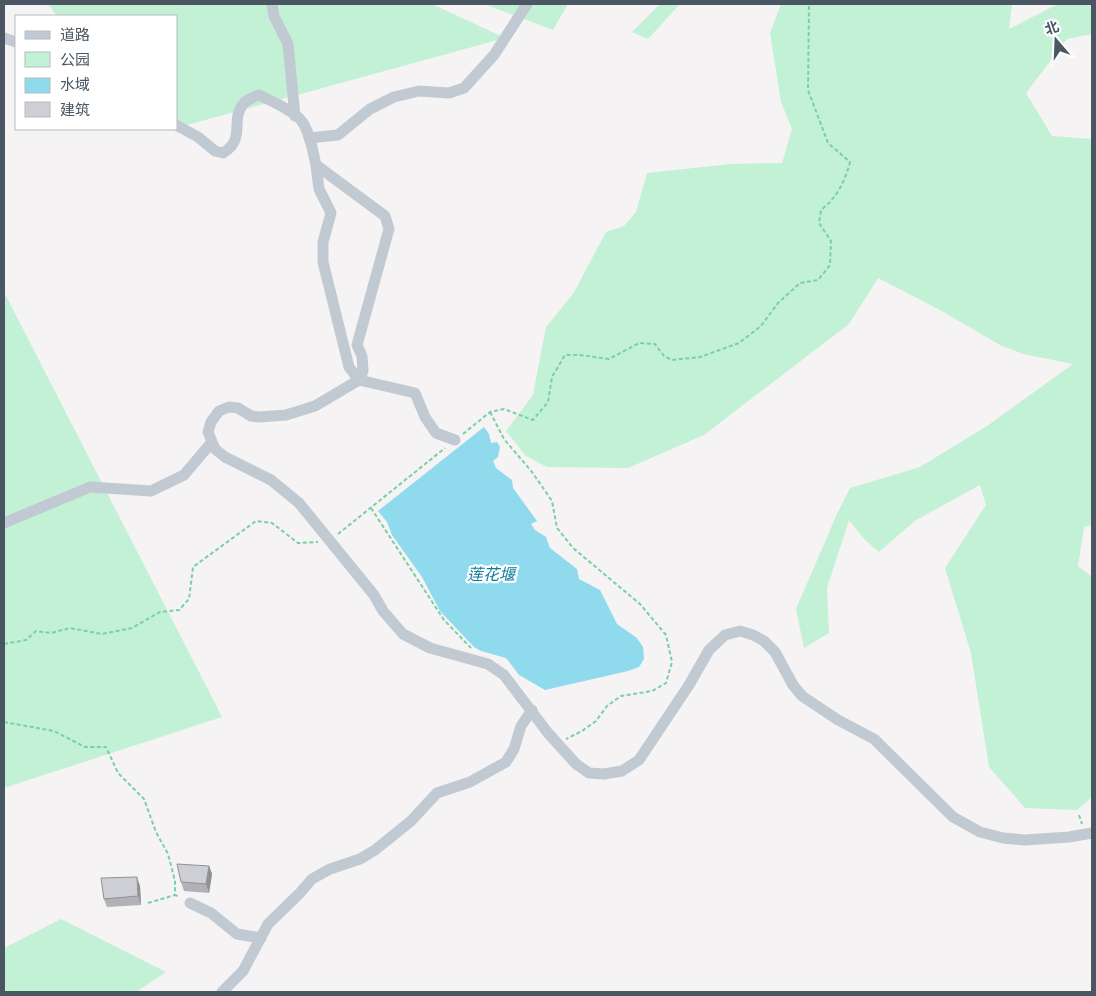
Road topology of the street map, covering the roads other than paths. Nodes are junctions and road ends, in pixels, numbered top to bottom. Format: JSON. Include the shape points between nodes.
{"nodes":[{"id":1,"x":272,"y":4,"type":"edge"},
{"id":2,"x":527,"y":4,"type":"edge"},
{"id":3,"x":295,"y":116,"type":"junction"},
{"id":4,"x":178,"y":125,"type":"edge"},
{"id":5,"x":309,"y":138,"type":"junction"},
{"id":6,"x":316,"y":165,"type":"junction"},
{"id":7,"x":359,"y":380,"type":"junction"},
{"id":8,"x":455,"y":440,"type":"road end"},
{"id":9,"x":212,"y":443,"type":"junction"},
{"id":10,"x":4,"y":523,"type":"edge"},
{"id":11,"x":532,"y":710,"type":"junction"},
{"id":12,"x":1092,"y":832,"type":"edge"},
{"id":13,"x":190,"y":903,"type":"road end"},
{"id":14,"x":261,"y":938,"type":"junction"},
{"id":15,"x":222,"y":992,"type":"edge"}],
"edges":[{"from":1,"to":3,"type":"street","via":[[274,16],[288,44]]},
{"from":2,"to":5,"type":"street","via":[[494,55],[464,88],[449,93],[419,91],[394,97],[370,109],[338,135]]},
{"from":3,"to":4,"type":"street","via":[[258,95],[245,102],[237,118],[236,138],[231,148],[223,153]]},
{"from":3,"to":5,"type":"street","via":[[300,119]]},
{"from":5,"to":6,"type":"street"},
{"from":6,"to":7,"type":"street","via":[[319,189],[331,213],[323,242],[323,262],[349,367]]},
{"from":6,"to":7,"type":"street","via":[[385,216],[389,229],[357,345],[363,371]]},
{"from":7,"to":8,"type":"street","via":[[414,393],[436,433]]},
{"from":7,"to":9,"type":"street","via":[[315,406],[286,414],[251,416],[229,407],[219,411],[208,432]]},
{"from":9,"to":10,"type":"street","via":[[184,475],[152,492],[90,487]]},
{"from":9,"to":11,"type":"street","via":[[225,457],[271,480],[299,503],[403,634],[430,648],[488,664],[504,674]]},
{"from":11,"to":12,"type":"street","via":[[576,764],[589,773],[622,771],[638,760],[650,745],[709,650],[725,635],[740,631],[764,641],[775,652],[802,696],[874,739],[953,817],[980,832],[1003,838],[1025,840]]},
{"from":11,"to":14,"type":"street","via":[[521,726],[506,762],[470,782],[437,793],[375,850],[312,879],[268,924]]},
{"from":13,"to":14,"type":"street","via":[[211,913],[237,934]]},
{"from":14,"to":15,"type":"street","via":[[243,971]]}]}
